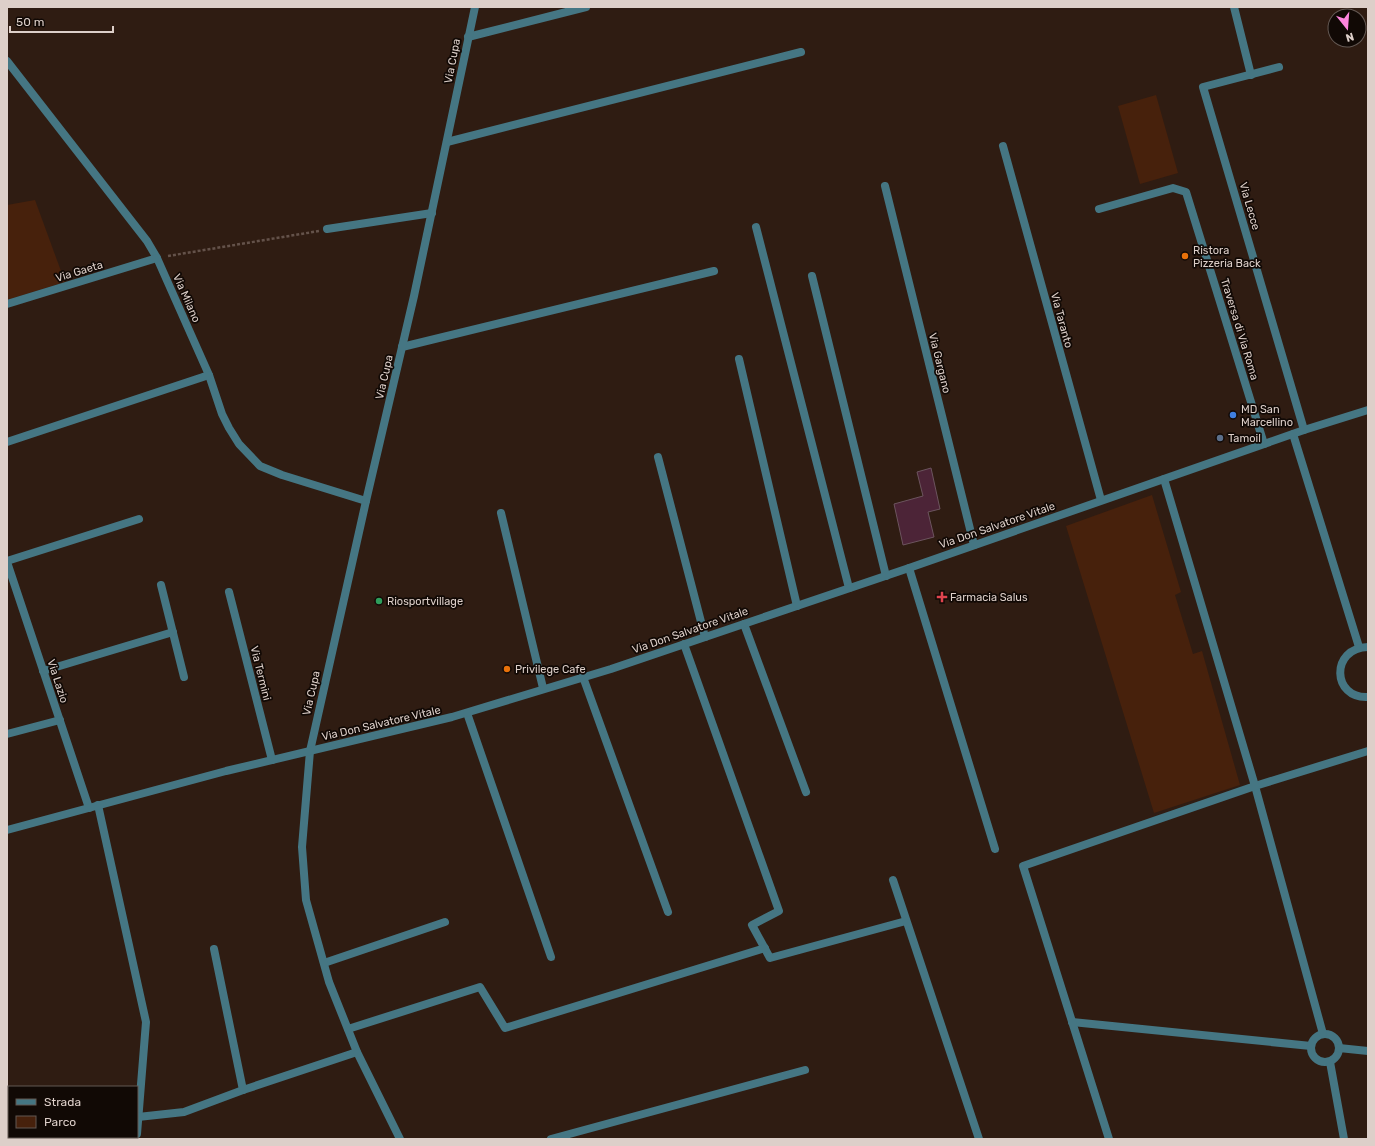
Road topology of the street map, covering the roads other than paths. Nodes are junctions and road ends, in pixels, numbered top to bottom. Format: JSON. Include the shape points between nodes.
{"nodes":[{"id":1,"x":475,"y":7,"type":"edge"},
{"id":2,"x":586,"y":7,"type":"edge"},
{"id":3,"x":1234,"y":7,"type":"edge"},
{"id":4,"x":468,"y":37,"type":"junction"},
{"id":5,"x":801,"y":52,"type":"dead end"},
{"id":6,"x":7,"y":61,"type":"edge"},
{"id":7,"x":1279,"y":67,"type":"dead end"},
{"id":8,"x":1250,"y":75,"type":"junction"},
{"id":9,"x":447,"y":142,"type":"junction"},
{"id":10,"x":1003,"y":146,"type":"dead end"},
{"id":11,"x":885,"y":186,"type":"dead end"},
{"id":12,"x":1099,"y":209,"type":"dead end"},
{"id":13,"x":432,"y":213,"type":"junction"},
{"id":14,"x":756,"y":227,"type":"dead end"},
{"id":15,"x":327,"y":229,"type":"road end"},
{"id":16,"x":157,"y":258,"type":"junction"},
{"id":17,"x":714,"y":271,"type":"dead end"},
{"id":18,"x":812,"y":276,"type":"dead end"},
{"id":19,"x":7,"y":304,"type":"edge"},
{"id":20,"x":402,"y":346,"type":"junction"},
{"id":21,"x":740,"y":359,"type":"dead end"},
{"id":22,"x":209,"y":375,"type":"junction"},
{"id":23,"x":1368,"y":410,"type":"edge"},
{"id":24,"x":1304,"y":430,"type":"junction"},
{"id":25,"x":1293,"y":434,"type":"junction"},
{"id":26,"x":7,"y":442,"type":"edge"},
{"id":27,"x":1264,"y":444,"type":"junction"},
{"id":28,"x":658,"y":458,"type":"dead end"},
{"id":29,"x":1164,"y":479,"type":"junction"},
{"id":30,"x":1101,"y":500,"type":"junction"},
{"id":31,"x":366,"y":501,"type":"junction"},
{"id":32,"x":501,"y":513,"type":"dead end"},
{"id":33,"x":139,"y":519,"type":"dead end"},
{"id":34,"x":974,"y":545,"type":"junction"},
{"id":35,"x":7,"y":562,"type":"edge"},
{"id":36,"x":909,"y":568,"type":"junction"},
{"id":37,"x":886,"y":576,"type":"junction"},
{"id":38,"x":160,"y":585,"type":"dead end"},
{"id":39,"x":849,"y":588,"type":"junction"},
{"id":40,"x":229,"y":592,"type":"dead end"},
{"id":41,"x":797,"y":606,"type":"junction"},
{"id":42,"x":744,"y":624,"type":"junction"},
{"id":43,"x":172,"y":632,"type":"junction"},
{"id":44,"x":705,"y":637,"type":"junction"},
{"id":45,"x":684,"y":644,"type":"junction"},
{"id":46,"x":1364,"y":647,"type":"edge"},
{"id":47,"x":43,"y":671,"type":"junction"},
{"id":48,"x":184,"y":677,"type":"dead end"},
{"id":49,"x":583,"y":677,"type":"junction"},
{"id":50,"x":543,"y":688,"type":"junction"},
{"id":51,"x":1368,"y":697,"type":"edge"},
{"id":52,"x":467,"y":712,"type":"junction"},
{"id":53,"x":60,"y":720,"type":"junction"},
{"id":54,"x":7,"y":734,"type":"edge"},
{"id":55,"x":310,"y":751,"type":"junction"},
{"id":56,"x":1368,"y":751,"type":"edge"},
{"id":57,"x":272,"y":760,"type":"junction"},
{"id":58,"x":1255,"y":786,"type":"junction"},
{"id":59,"x":806,"y":792,"type":"dead end"},
{"id":60,"x":98,"y":805,"type":"junction"},
{"id":61,"x":89,"y":808,"type":"junction"},
{"id":62,"x":7,"y":830,"type":"edge"},
{"id":63,"x":995,"y":849,"type":"dead end"},
{"id":64,"x":893,"y":880,"type":"dead end"},
{"id":65,"x":668,"y":912,"type":"dead end"},
{"id":66,"x":906,"y":921,"type":"junction"},
{"id":67,"x":445,"y":922,"type":"dead end"},
{"id":68,"x":765,"y":948,"type":"junction"},
{"id":69,"x":214,"y":949,"type":"dead end"},
{"id":70,"x":551,"y":957,"type":"dead end"},
{"id":71,"x":324,"y":963,"type":"junction"},
{"id":72,"x":1072,"y":1022,"type":"junction"},
{"id":73,"x":348,"y":1029,"type":"junction"},
{"id":74,"x":1323,"y":1034,"type":"junction"},
{"id":75,"x":1311,"y":1046,"type":"junction"},
{"id":76,"x":1339,"y":1048,"type":"junction"},
{"id":77,"x":1368,"y":1051,"type":"edge"},
{"id":78,"x":356,"y":1052,"type":"junction"},
{"id":79,"x":1330,"y":1062,"type":"junction"},
{"id":80,"x":805,"y":1070,"type":"dead end"},
{"id":81,"x":243,"y":1090,"type":"junction"},
{"id":82,"x":138,"y":1117,"type":"joint"},
{"id":83,"x":400,"y":1139,"type":"edge"},
{"id":84,"x":551,"y":1139,"type":"edge"},
{"id":85,"x":979,"y":1139,"type":"edge"},
{"id":86,"x":1109,"y":1139,"type":"edge"},
{"id":87,"x":1344,"y":1139,"type":"edge"}],
"edges":[{"from":1,"to":4,"type":"street","name":"Via Cupa"},
{"from":2,"to":4,"type":"street"},
{"from":3,"to":8,"type":"street"},
{"from":4,"to":9,"type":"street","name":"Via Cupa"},
{"from":5,"to":9,"type":"street"},
{"from":6,"to":16,"type":"street","name":"Via Milano","via":[[147,241]]},
{"from":7,"to":8,"type":"street","name":"Via Lecce"},
{"from":8,"to":24,"type":"street","name":"Via Lecce","via":[[1203,87]]},
{"from":9,"to":13,"type":"street","name":"Via Cupa"},
{"from":10,"to":30,"type":"street","name":"Via Taranto"},
{"from":11,"to":34,"type":"street","name":"Via Gargano"},
{"from":12,"to":27,"type":"street","name":"Traversa di Via Roma","via":[[1173,188],[1186,192]]},
{"from":13,"to":15,"type":"street"},
{"from":13,"to":20,"type":"street","name":"Via Cupa"},
{"from":14,"to":39,"type":"street"},
{"from":16,"to":19,"type":"street","name":"Via Gaeta"},
{"from":16,"to":22,"type":"street","name":"Via Milano"},
{"from":17,"to":20,"type":"street"},
{"from":18,"to":37,"type":"street"},
{"from":20,"to":31,"type":"street","name":"Via Cupa"},
{"from":21,"to":41,"type":"street"},
{"from":22,"to":26,"type":"street"},
{"from":22,"to":31,"type":"street","name":"Via Milano","via":[[229,428],[239,444],[260,466],[282,476]]},
{"from":23,"to":24,"type":"street","name":"Via Don Salvatore Vitale"},
{"from":24,"to":25,"type":"street","name":"Via Don Salvatore Vitale"},
{"from":25,"to":27,"type":"street","name":"Via Don Salvatore Vitale"},
{"from":25,"to":46,"type":"street"},
{"from":27,"to":29,"type":"street","name":"Via Don Salvatore Vitale"},
{"from":28,"to":44,"type":"street"},
{"from":29,"to":30,"type":"street","name":"Via Don Salvatore Vitale"},
{"from":29,"to":58,"type":"street"},
{"from":30,"to":34,"type":"street","name":"Via Don Salvatore Vitale"},
{"from":31,"to":55,"type":"street","name":"Via Cupa"},
{"from":32,"to":50,"type":"street"},
{"from":33,"to":35,"type":"street"},
{"from":34,"to":36,"type":"street","name":"Via Don Salvatore Vitale"},
{"from":35,"to":47,"type":"street","name":"Via Lazio"},
{"from":36,"to":37,"type":"street","name":"Via Don Salvatore Vitale"},
{"from":36,"to":63,"type":"street"},
{"from":37,"to":39,"type":"street","name":"Via Don Salvatore Vitale"},
{"from":38,"to":43,"type":"street"},
{"from":39,"to":41,"type":"street","name":"Via Don Salvatore Vitale"},
{"from":40,"to":57,"type":"street","name":"Via Termini"},
{"from":41,"to":42,"type":"street","name":"Via Don Salvatore Vitale"},
{"from":42,"to":44,"type":"street","name":"Via Don Salvatore Vitale"},
{"from":42,"to":59,"type":"street"},
{"from":43,"to":47,"type":"street"},
{"from":43,"to":48,"type":"street"},
{"from":44,"to":45,"type":"street","name":"Via Don Salvatore Vitale"},
{"from":45,"to":49,"type":"street","name":"Via Don Salvatore Vitale"},
{"from":45,"to":68,"type":"street","via":[[779,911],[752,925]]},
{"from":46,"to":51,"type":"street","via":[[1349,653],[1341,663],[1340,671],[1341,680],[1351,693]]},
{"from":47,"to":53,"type":"street","name":"Via Lazio"},
{"from":49,"to":50,"type":"street","name":"Via Don Salvatore Vitale"},
{"from":49,"to":65,"type":"street"},
{"from":50,"to":52,"type":"street","name":"Via Don Salvatore Vitale"},
{"from":52,"to":55,"type":"street","name":"Via Don Salvatore Vitale"},
{"from":52,"to":70,"type":"street"},
{"from":53,"to":54,"type":"street"},
{"from":53,"to":61,"type":"street","name":"Via Lazio"},
{"from":55,"to":57,"type":"street","name":"Via Don Salvatore Vitale"},
{"from":55,"to":71,"type":"street","name":"Via Cupa","via":[[302,847],[306,900]]},
{"from":56,"to":58,"type":"street"},
{"from":57,"to":60,"type":"street","name":"Via Don Salvatore Vitale"},
{"from":58,"to":72,"type":"street","via":[[1023,866]]},
{"from":58,"to":74,"type":"street"},
{"from":60,"to":61,"type":"street","name":"Via Don Salvatore Vitale"},
{"from":60,"to":82,"type":"street","via":[[146,1022]]},
{"from":61,"to":62,"type":"street","name":"Via Don Salvatore Vitale"},
{"from":64,"to":66,"type":"street"},
{"from":66,"to":68,"type":"street","via":[[770,958]]},
{"from":66,"to":85,"type":"street"},
{"from":67,"to":71,"type":"street"},
{"from":68,"to":73,"type":"street","via":[[505,1028],[480,987]]},
{"from":69,"to":81,"type":"street"},
{"from":71,"to":73,"type":"street","name":"Via Cupa"},
{"from":72,"to":75,"type":"street"},
{"from":72,"to":86,"type":"street"},
{"from":73,"to":78,"type":"street","name":"Via Cupa"},
{"from":74,"to":75,"type":"street","via":[[1315,1038]]},
{"from":74,"to":76,"type":"street","via":[[1336,1038]]},
{"from":75,"to":79,"type":"street","via":[[1311,1052],[1316,1060]]},
{"from":76,"to":77,"type":"street"},
{"from":76,"to":79,"type":"street","via":[[1337,1056]]},
{"from":78,"to":81,"type":"street"},
{"from":78,"to":83,"type":"street","name":"Via Cupa"},
{"from":79,"to":87,"type":"street"},
{"from":80,"to":84,"type":"street"},
{"from":81,"to":82,"type":"street","via":[[184,1112]]}]}
